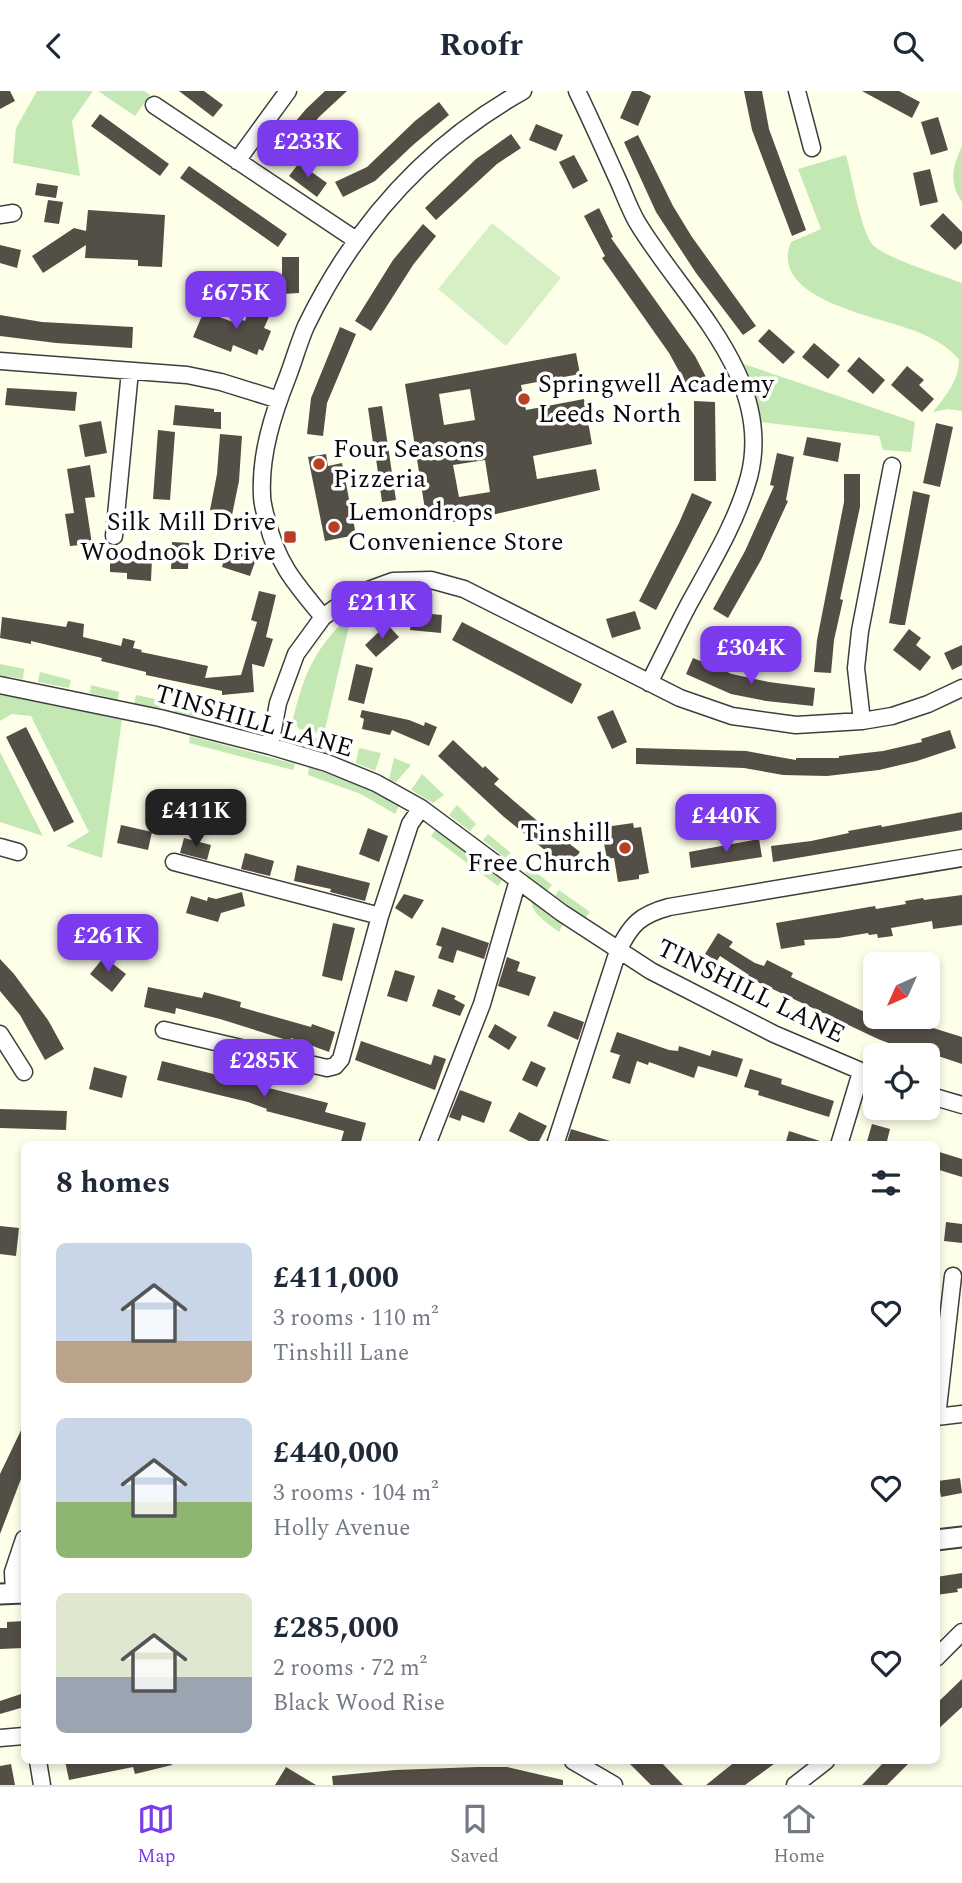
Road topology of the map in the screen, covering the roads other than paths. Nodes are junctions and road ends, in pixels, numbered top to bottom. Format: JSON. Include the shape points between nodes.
{"nodes":[{"id":1,"x":288,"y":91,"type":"edge"},
{"id":2,"x":523,"y":91,"type":"edge"},
{"id":3,"x":577,"y":91,"type":"edge"},
{"id":4,"x":797,"y":91,"type":"edge"},
{"id":5,"x":153,"y":105,"type":"dead end"},
{"id":6,"x":812,"y":148,"type":"dead end"},
{"id":7,"x":237,"y":162,"type":"junction"},
{"id":8,"x":356,"y":240,"type":"junction"},
{"id":9,"x":0,"y":361,"type":"edge"},
{"id":10,"x":130,"y":371,"type":"junction"},
{"id":11,"x":279,"y":400,"type":"junction"},
{"id":12,"x":892,"y":466,"type":"dead end"},
{"id":13,"x":114,"y":536,"type":"dead end"},
{"id":14,"x":323,"y":617,"type":"junction"},
{"id":15,"x":649,"y":683,"type":"junction"},
{"id":16,"x":0,"y":685,"type":"edge"},
{"id":17,"x":962,"y":688,"type":"edge"},
{"id":18,"x":862,"y":722,"type":"junction"},
{"id":19,"x":270,"y":746,"type":"junction"},
{"id":20,"x":421,"y":808,"type":"junction"},
{"id":21,"x":0,"y":847,"type":"edge"},
{"id":22,"x":18,"y":852,"type":"dead end"},
{"id":23,"x":962,"y":858,"type":"edge"},
{"id":24,"x":174,"y":862,"type":"dead end"},
{"id":25,"x":518,"y":880,"type":"junction"},
{"id":26,"x":380,"y":916,"type":"junction"},
{"id":27,"x":618,"y":951,"type":"junction"},
{"id":28,"x":164,"y":1030,"type":"dead end"},
{"id":29,"x":1,"y":1037,"type":"edge"},
{"id":30,"x":24,"y":1072,"type":"dead end"},
{"id":31,"x":863,"y":1072,"type":"edge"},
{"id":32,"x":863,"y":1086,"type":"edge"},
{"id":33,"x":940,"y":1098,"type":"edge"},
{"id":34,"x":962,"y":1105,"type":"edge"},
{"id":35,"x":429,"y":1141,"type":"edge"},
{"id":36,"x":556,"y":1141,"type":"edge"},
{"id":37,"x":841,"y":1141,"type":"edge"},
{"id":38,"x":953,"y":1276,"type":"dead end"},
{"id":39,"x":940,"y":1384,"type":"edge"},
{"id":40,"x":962,"y":1413,"type":"edge"},
{"id":41,"x":940,"y":1416,"type":"edge"},
{"id":42,"x":962,"y":1537,"type":"edge"},
{"id":43,"x":940,"y":1540,"type":"edge"},
{"id":44,"x":21,"y":1548,"type":"edge"},
{"id":45,"x":13,"y":1593,"type":"edge"},
{"id":46,"x":961,"y":1637,"type":"edge"},
{"id":47,"x":940,"y":1655,"type":"edge"},
{"id":48,"x":21,"y":1736,"type":"edge"},
{"id":49,"x":0,"y":1738,"type":"edge"},
{"id":50,"x":38,"y":1764,"type":"edge"},
{"id":51,"x":578,"y":1764,"type":"edge"},
{"id":52,"x":823,"y":1764,"type":"edge"},
{"id":53,"x":42,"y":1785,"type":"edge"},
{"id":54,"x":614,"y":1785,"type":"edge"},
{"id":55,"x":795,"y":1785,"type":"edge"}],
"edges":[{"from":1,"to":7,"type":"street"},
{"from":2,"to":8,"type":"street","via":[[463,128],[398,188]]},
{"from":3,"to":15,"type":"street","via":[[635,218],[732,360],[751,421],[750,475],[739,506]]},
{"from":4,"to":6,"type":"street"},
{"from":5,"to":7,"type":"street"},
{"from":7,"to":8,"type":"street"},
{"from":8,"to":11,"type":"street","via":[[306,327]]},
{"from":9,"to":10,"type":"street"},
{"from":10,"to":11,"type":"street","via":[[187,375]]},
{"from":10,"to":13,"type":"street"},
{"from":11,"to":14,"type":"street","via":[[265,445],[262,497],[274,549],[291,579]]},
{"from":12,"to":18,"type":"street","via":[[860,631],[856,668]]},
{"from":14,"to":15,"type":"street","via":[[352,596],[393,581],[431,580],[464,589]]},
{"from":14,"to":19,"type":"street","via":[[296,654],[278,703]]},
{"from":15,"to":18,"type":"street","via":[[732,716],[796,725]]},
{"from":16,"to":19,"type":"street","name":"TINSHILL LANE"},
{"from":17,"to":18,"type":"street","via":[[916,708]]},
{"from":19,"to":20,"type":"street","name":"TINSHILL LANE","via":[[376,783]]},
{"from":20,"to":25,"type":"street","name":"TINSHILL LANE"},
{"from":20,"to":26,"type":"street","via":[[410,824]]},
{"from":21,"to":22,"type":"street"},
{"from":23,"to":27,"type":"street","via":[[668,907],[640,918]]},
{"from":24,"to":26,"type":"street"},
{"from":25,"to":27,"type":"street","name":"TINSHILL LANE"},
{"from":25,"to":35,"type":"street","via":[[482,1004]]},
{"from":26,"to":28,"type":"street","via":[[341,1059],[335,1066]]},
{"from":27,"to":31,"type":"street","name":"TINSHILL LANE","via":[[738,1016]]},
{"from":27,"to":36,"type":"street"},
{"from":29,"to":30,"type":"street"},
{"from":32,"to":37,"type":"street"},
{"from":33,"to":34,"type":"street"},
{"from":38,"to":39,"type":"street"},
{"from":40,"to":41,"type":"street"},
{"from":42,"to":43,"type":"street"},
{"from":44,"to":45,"type":"street","via":[[13,1572]]},
{"from":46,"to":47,"type":"street"},
{"from":48,"to":49,"type":"street"},
{"from":50,"to":53,"type":"street"},
{"from":51,"to":54,"type":"street"},
{"from":52,"to":55,"type":"street"}]}
